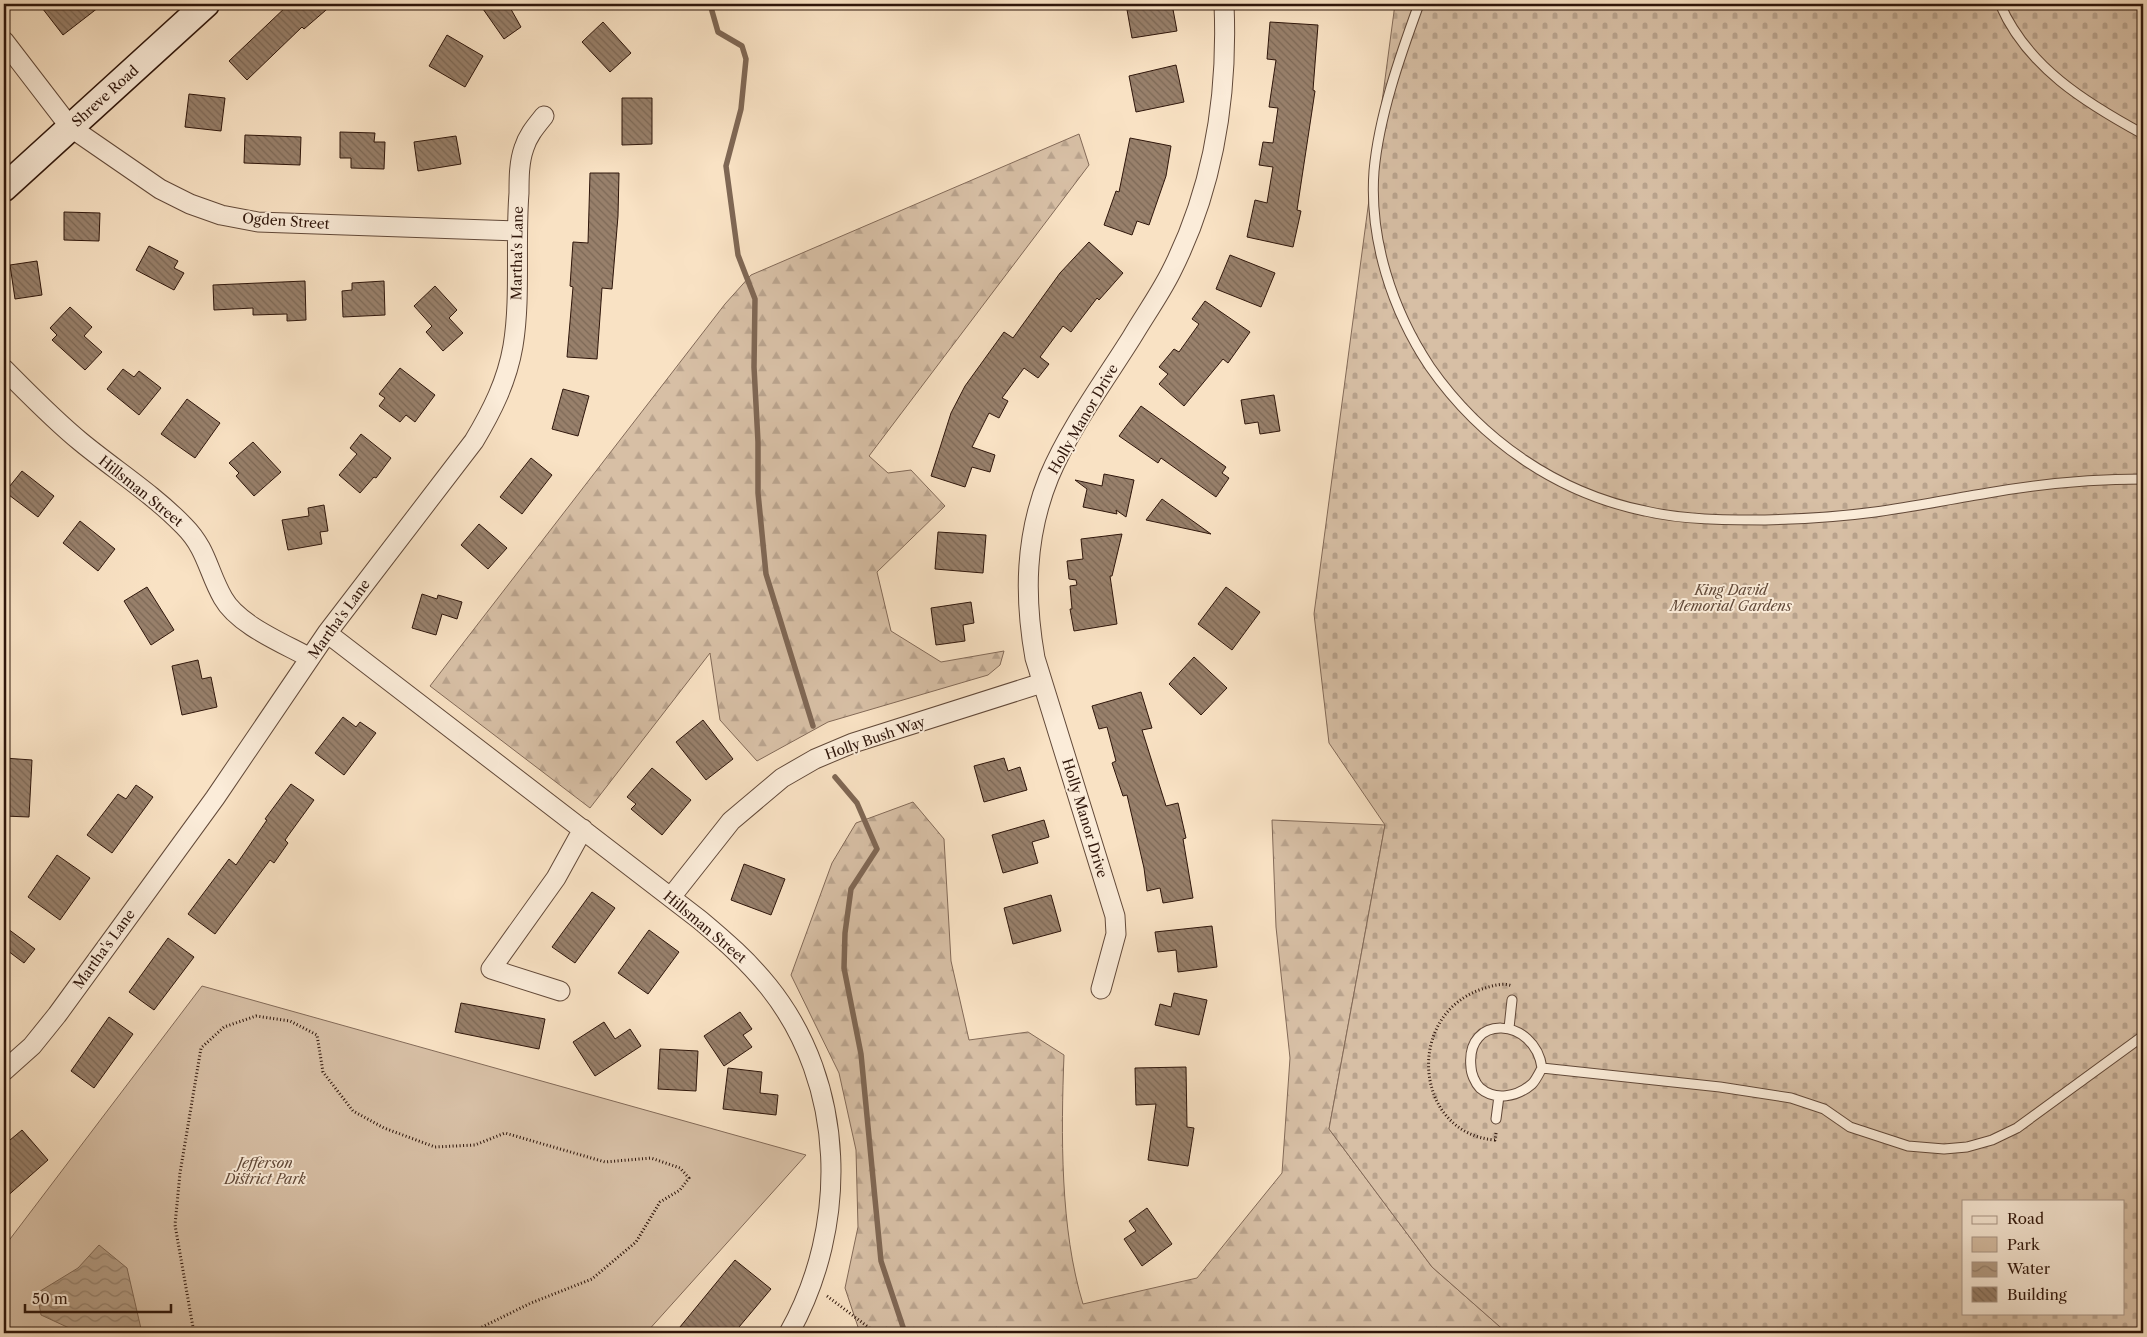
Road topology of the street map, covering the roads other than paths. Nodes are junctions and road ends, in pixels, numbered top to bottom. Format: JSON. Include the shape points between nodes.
{"nodes":[{"id":1,"x":206,"y":4,"type":"edge"},
{"id":2,"x":1224,"y":4,"type":"edge"},
{"id":3,"x":1419,"y":4,"type":"edge"},
{"id":4,"x":2000,"y":4,"type":"edge"},
{"id":5,"x":4,"y":41,"type":"edge"},
{"id":6,"x":544,"y":116,"type":"dead end"},
{"id":7,"x":70,"y":127,"type":"junction"},
{"id":8,"x":2143,"y":134,"type":"edge"},
{"id":9,"x":4,"y":188,"type":"edge"},
{"id":10,"x":516,"y":231,"type":"junction"},
{"id":11,"x":4,"y":369,"type":"edge"},
{"id":12,"x":2143,"y":478,"type":"edge"},
{"id":13,"x":327,"y":633,"type":"junction"},
{"id":14,"x":310,"y":658,"type":"junction"},
{"id":15,"x":1042,"y":683,"type":"junction"},
{"id":16,"x":583,"y":830,"type":"junction"},
{"id":17,"x":671,"y":897,"type":"junction"},
{"id":18,"x":1101,"y":989,"type":"dead end"},
{"id":19,"x":560,"y":991,"type":"dead end"},
{"id":20,"x":1512,"y":1000,"type":"dead end"},
{"id":21,"x":1509,"y":1028,"type":"junction"},
{"id":22,"x":2143,"y":1036,"type":"edge"},
{"id":23,"x":1542,"y":1068,"type":"junction"},
{"id":24,"x":4,"y":1071,"type":"edge"},
{"id":25,"x":1499,"y":1096,"type":"junction"},
{"id":26,"x":1496,"y":1119,"type":"dead end"},
{"id":27,"x":789,"y":1333,"type":"edge"}],
"edges":[{"from":1,"to":7,"type":"main road","name":"Shreve Road"},
{"from":2,"to":15,"type":"street","name":"Holly Manor Drive","via":[[1226,37],[1217,135],[1187,235],[1158,295],[1065,444],[1036,515],[1027,585],[1029,625]]},
{"from":3,"to":12,"type":"lane","via":[[1402,50],[1374,169],[1374,206],[1386,275],[1407,328],[1443,386],[1495,440],[1542,472],[1577,490],[1618,505],[1646,512],[1734,520],[1808,519],[1871,513],[2021,488]]},
{"from":4,"to":8,"type":"lane","via":[[2020,39],[2044,67],[2102,112]]},
{"from":5,"to":7,"type":"street","name":"Ogden Street"},
{"from":6,"to":10,"type":"street","name":"Martha's Lane","via":[[532,130],[524,148]]},
{"from":7,"to":9,"type":"main road","name":"Shreve Road"},
{"from":7,"to":10,"type":"street","name":"Ogden Street","via":[[160,189],[221,215],[287,224]]},
{"from":10,"to":13,"type":"street","name":"Martha's Lane","via":[[513,346],[491,413],[474,441]]},
{"from":11,"to":14,"type":"street","name":"Hillsman Street","via":[[80,441],[185,526],[209,562],[224,600],[234,613]]},
{"from":13,"to":14,"type":"street","name":"Martha's Lane"},
{"from":13,"to":16,"type":"street","name":"Hillsman Street"},
{"from":14,"to":24,"type":"street","name":"Martha's Lane","via":[[215,798],[57,1015],[32,1046]]},
{"from":15,"to":17,"type":"street","name":"Holly Bush Way","via":[[853,742],[782,778],[731,821]]},
{"from":15,"to":18,"type":"street","name":"Holly Manor Drive","via":[[1115,916],[1116,934]]},
{"from":16,"to":17,"type":"street","name":"Hillsman Street"},
{"from":16,"to":19,"type":"street","via":[[556,878],[491,969]]},
{"from":17,"to":27,"type":"street","name":"Hillsman Street","via":[[740,954],[769,988],[790,1019],[821,1092],[832,1160],[831,1198],[817,1273]]},
{"from":20,"to":21,"type":"lane"},
{"from":21,"to":23,"type":"lane","via":[[1523,1034],[1533,1046]]},
{"from":21,"to":25,"type":"lane","via":[[1496,1027],[1484,1033],[1474,1044],[1470,1058],[1471,1071],[1478,1086],[1489,1095]]},
{"from":22,"to":23,"type":"lane","via":[[2018,1128],[1992,1140],[1944,1149],[1908,1146],[1850,1127],[1824,1109],[1791,1098]]},
{"from":23,"to":25,"type":"lane","via":[[1534,1083],[1518,1093]]},
{"from":25,"to":26,"type":"lane"}]}
